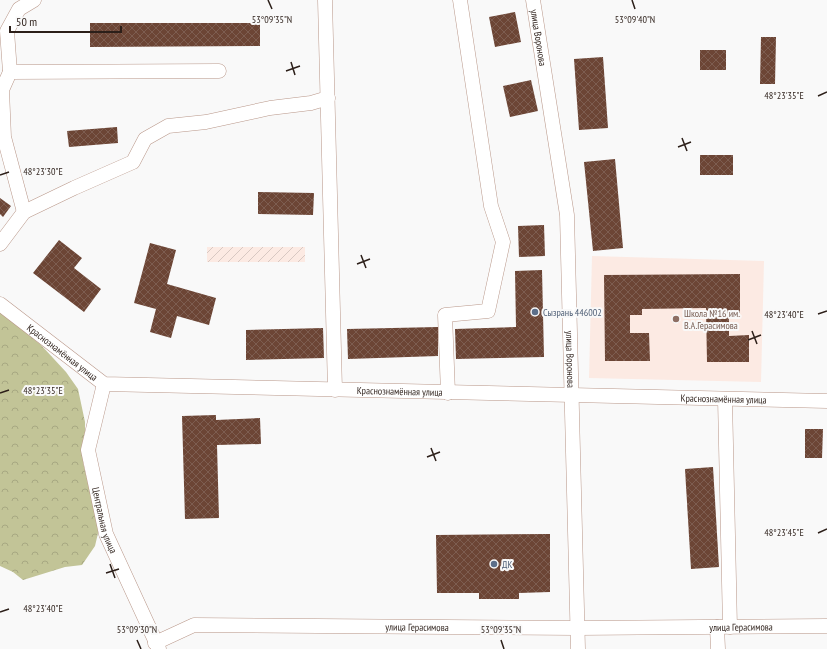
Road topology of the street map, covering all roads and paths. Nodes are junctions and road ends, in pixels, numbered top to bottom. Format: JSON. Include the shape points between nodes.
{"nodes":[{"id":1,"x":34,"y":0,"type":"edge"},
{"id":2,"x":325,"y":0,"type":"edge"},
{"id":3,"x":460,"y":0,"type":"edge"},
{"id":4,"x":533,"y":0,"type":"edge"},
{"id":5,"x":219,"y":71,"type":"dead end"},
{"id":6,"x":10,"y":72,"type":"junction"},
{"id":7,"x":328,"y":98,"type":"junction"},
{"id":8,"x":24,"y":212,"type":"junction"},
{"id":9,"x":0,"y":244,"type":"edge"},
{"id":10,"x":0,"y":304,"type":"edge"},
{"id":11,"x":104,"y":384,"type":"junction"},
{"id":12,"x":335,"y":390,"type":"junction"},
{"id":13,"x":448,"y":393,"type":"junction"},
{"id":14,"x":571,"y":396,"type":"junction"},
{"id":15,"x":725,"y":399,"type":"junction"},
{"id":16,"x":827,"y":401,"type":"edge"},
{"id":17,"x":827,"y":626,"type":"edge"},
{"id":18,"x":724,"y":627,"type":"junction"},
{"id":19,"x":577,"y":628,"type":"junction"},
{"id":20,"x":157,"y":646,"type":"edge"},
{"id":21,"x":578,"y":649,"type":"edge"},
{"id":22,"x":718,"y":649,"type":"edge"}],
"edges":[{"from":1,"to":6,"type":"street","via":[[19,9],[7,31]]},
{"from":2,"to":7,"type":"street"},
{"from":3,"to":13,"type":"street","via":[[491,206],[503,242],[488,312],[445,314]]},
{"from":4,"to":14,"type":"street","name":"улица Воронова","via":[[567,215]]},
{"from":5,"to":6,"type":"street"},
{"from":6,"to":8,"type":"street","via":[[2,90],[4,137]]},
{"from":7,"to":8,"type":"street","via":[[206,122],[168,126],[145,139],[133,162]]},
{"from":7,"to":12,"type":"street"},
{"from":8,"to":9,"type":"street"},
{"from":10,"to":11,"type":"street","name":"Краснознамённая улица"},
{"from":11,"to":12,"type":"street","name":"Краснознамённая улица"},
{"from":11,"to":20,"type":"street","name":"Центральная улица","via":[[88,450],[106,534]]},
{"from":12,"to":13,"type":"street","name":"Краснознамённая улица"},
{"from":13,"to":14,"type":"street","name":"Краснознамённая улица"},
{"from":14,"to":15,"type":"street","name":"Краснознамённая улица"},
{"from":14,"to":19,"type":"street","name":"улица Воронова"},
{"from":15,"to":16,"type":"street","name":"Краснознамённая улица"},
{"from":15,"to":18,"type":"street","via":[[730,591]]},
{"from":17,"to":18,"type":"street","name":"улица Герасимова"},
{"from":18,"to":19,"type":"street","name":"улица Герасимова"},
{"from":18,"to":22,"type":"street"},
{"from":19,"to":20,"type":"street","name":"улица Герасимова","via":[[194,625]]},
{"from":19,"to":21,"type":"street","name":"улица Воронова"}]}
